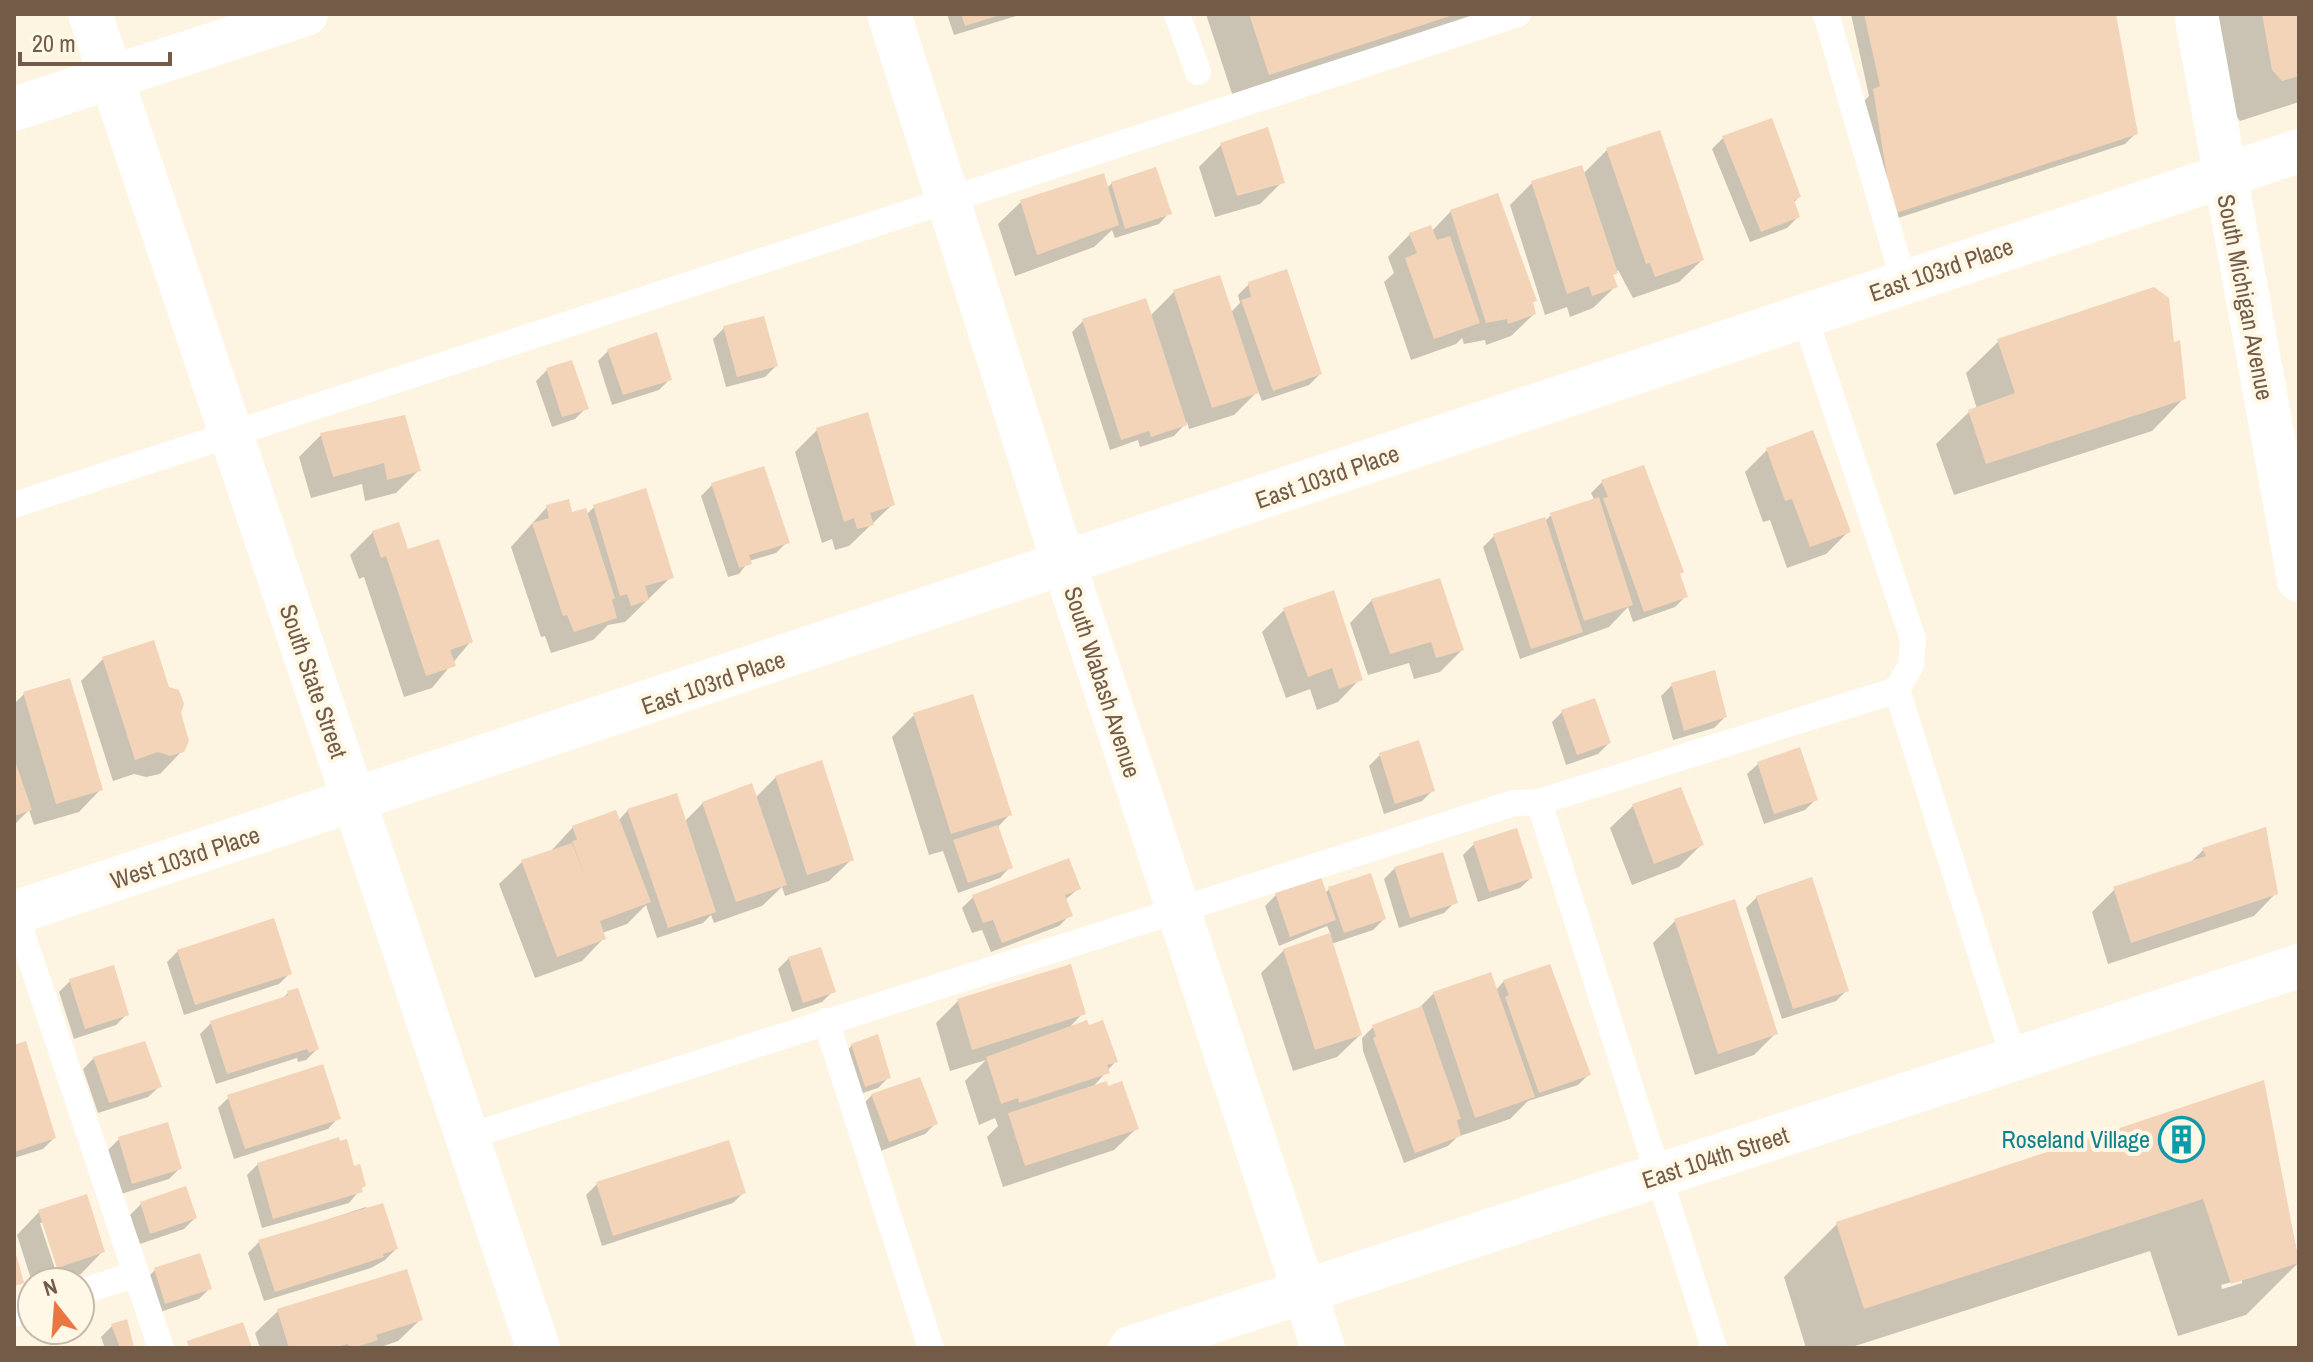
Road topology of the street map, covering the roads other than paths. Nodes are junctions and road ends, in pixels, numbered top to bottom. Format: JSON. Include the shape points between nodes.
{"nodes":[{"id":1,"x":90,"y":14,"type":"edge"},
{"id":2,"x":306,"y":14,"type":"edge"},
{"id":3,"x":889,"y":14,"type":"edge"},
{"id":4,"x":1177,"y":14,"type":"edge"},
{"id":5,"x":1518,"y":14,"type":"edge"},
{"id":6,"x":1826,"y":14,"type":"edge"},
{"id":7,"x":2196,"y":14,"type":"edge"},
{"id":8,"x":1198,"y":72,"type":"dead end"},
{"id":9,"x":110,"y":78,"type":"junction"},
{"id":10,"x":14,"y":109,"type":"edge"},
{"id":11,"x":2299,"y":151,"type":"edge"},
{"id":12,"x":2223,"y":175,"type":"junction"},
{"id":13,"x":948,"y":200,"type":"junction"},
{"id":14,"x":1904,"y":282,"type":"junction"},
{"id":15,"x":1804,"y":315,"type":"junction"},
{"id":16,"x":231,"y":433,"type":"junction"},
{"id":17,"x":14,"y":505,"type":"edge"},
{"id":18,"x":1064,"y":564,"type":"junction"},
{"id":19,"x":2299,"y":580,"type":"edge"},
{"id":20,"x":1897,"y":690,"type":"junction"},
{"id":21,"x":356,"y":802,"type":"junction"},
{"id":22,"x":1539,"y":802,"type":"junction"},
{"id":23,"x":1177,"y":907,"type":"junction"},
{"id":24,"x":14,"y":913,"type":"edge"},
{"id":25,"x":2299,"y":966,"type":"edge"},
{"id":26,"x":826,"y":1021,"type":"junction"},
{"id":27,"x":2014,"y":1059,"type":"junction"},
{"id":28,"x":467,"y":1137,"type":"junction"},
{"id":29,"x":1656,"y":1176,"type":"junction"},
{"id":30,"x":136,"y":1274,"type":"junction"},
{"id":31,"x":96,"y":1287,"type":"edge"},
{"id":32,"x":1304,"y":1292,"type":"junction"},
{"id":33,"x":161,"y":1348,"type":"edge"},
{"id":34,"x":538,"y":1348,"type":"edge"},
{"id":35,"x":931,"y":1348,"type":"edge"},
{"id":36,"x":1131,"y":1348,"type":"edge"},
{"id":37,"x":1323,"y":1348,"type":"edge"},
{"id":38,"x":1714,"y":1348,"type":"edge"}],
"edges":[{"from":1,"to":9,"type":"street","name":"South State Street"},
{"from":2,"to":9,"type":"street"},
{"from":3,"to":13,"type":"street","name":"South Wabash Avenue"},
{"from":4,"to":8,"type":"lane"},
{"from":5,"to":13,"type":"lane"},
{"from":6,"to":14,"type":"lane"},
{"from":7,"to":12,"type":"street","name":"South Michigan Avenue"},
{"from":9,"to":10,"type":"street"},
{"from":9,"to":16,"type":"street","name":"South State Street"},
{"from":11,"to":12,"type":"street","name":"East 103rd Place"},
{"from":12,"to":14,"type":"street","name":"East 103rd Place"},
{"from":12,"to":19,"type":"street","name":"South Michigan Avenue"},
{"from":13,"to":16,"type":"lane"},
{"from":13,"to":18,"type":"street","name":"South Wabash Avenue"},
{"from":14,"to":15,"type":"street","name":"East 103rd Place"},
{"from":15,"to":18,"type":"street","name":"East 103rd Place"},
{"from":15,"to":20,"type":"lane","via":[[1913,639],[1911,665]]},
{"from":16,"to":17,"type":"lane"},
{"from":16,"to":21,"type":"street","name":"South State Street"},
{"from":18,"to":21,"type":"street","name":"East 103rd Place"},
{"from":18,"to":23,"type":"street","name":"South Wabash Avenue"},
{"from":20,"to":22,"type":"lane"},
{"from":20,"to":27,"type":"lane"},
{"from":21,"to":24,"type":"street","name":"West 103rd Place"},
{"from":21,"to":28,"type":"street","name":"South State Street"},
{"from":22,"to":23,"type":"lane","via":[[1514,803]]},
{"from":22,"to":29,"type":"lane"},
{"from":23,"to":26,"type":"lane"},
{"from":23,"to":32,"type":"street","name":"South Wabash Avenue"},
{"from":24,"to":30,"type":"lane"},
{"from":25,"to":27,"type":"street","name":"East 104th Street"},
{"from":26,"to":28,"type":"lane"},
{"from":26,"to":35,"type":"lane"},
{"from":27,"to":29,"type":"street","name":"East 104th Street"},
{"from":28,"to":34,"type":"street","name":"South State Street"},
{"from":29,"to":32,"type":"street","name":"East 104th Street"},
{"from":29,"to":38,"type":"lane"},
{"from":30,"to":31,"type":"lane"},
{"from":30,"to":33,"type":"lane"},
{"from":32,"to":36,"type":"street","name":"East 104th Street"},
{"from":32,"to":37,"type":"street","name":"South Wabash Avenue"}]}
